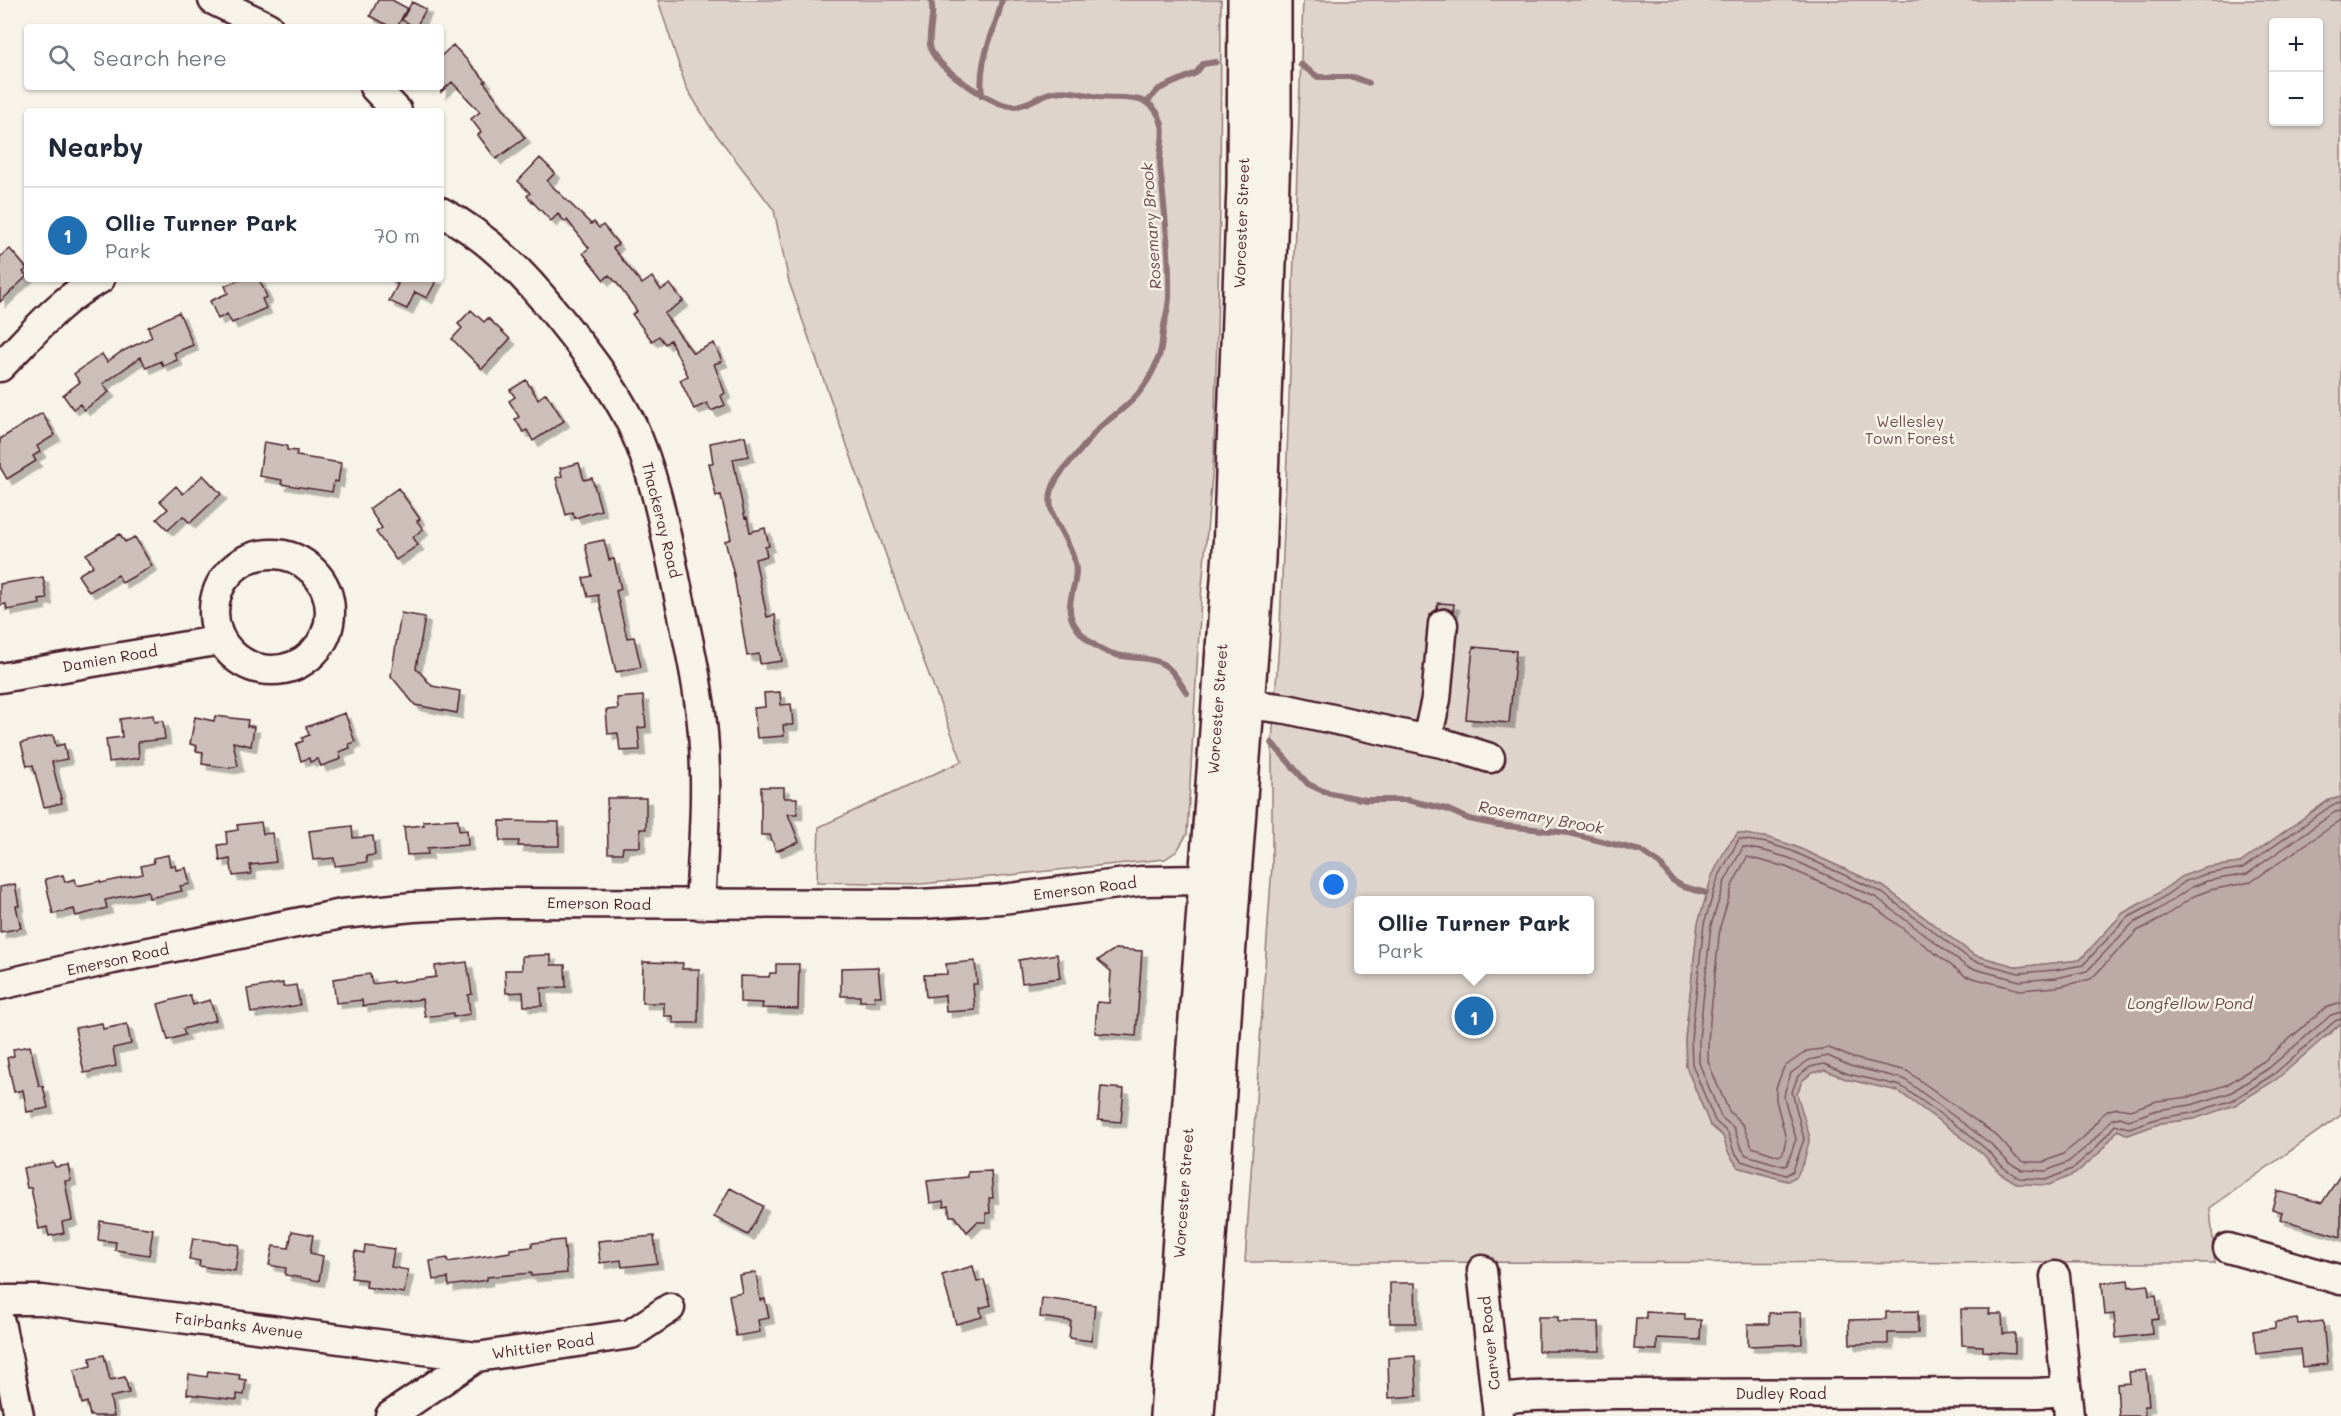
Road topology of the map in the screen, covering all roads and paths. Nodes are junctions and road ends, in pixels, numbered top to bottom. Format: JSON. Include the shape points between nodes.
{"nodes":[{"id":1,"x":213,"y":0,"type":"edge"},
{"id":2,"x":1245,"y":0,"type":"edge"},
{"id":3,"x":1274,"y":0,"type":"edge"},
{"id":4,"x":262,"y":24,"type":"edge"},
{"id":5,"x":377,"y":90,"type":"edge"},
{"id":6,"x":394,"y":108,"type":"edge"},
{"id":7,"x":444,"y":214,"type":"edge"},
{"id":8,"x":94,"y":282,"type":"edge"},
{"id":9,"x":0,"y":367,"type":"edge"},
{"id":10,"x":1443,"y":624,"type":"dead end"},
{"id":11,"x":220,"y":640,"type":"junction"},
{"id":12,"x":0,"y":678,"type":"edge"},
{"id":13,"x":1247,"y":704,"type":"junction"},
{"id":14,"x":1427,"y":740,"type":"junction"},
{"id":15,"x":1490,"y":758,"type":"dead end"},
{"id":16,"x":1205,"y":880,"type":"junction"},
{"id":17,"x":700,"y":905,"type":"junction"},
{"id":18,"x":0,"y":985,"type":"edge"},
{"id":19,"x":2228,"y":1248,"type":"dead end"},
{"id":20,"x":1482,"y":1270,"type":"dead end"},
{"id":21,"x":2055,"y":1276,"type":"dead end"},
{"id":22,"x":2341,"y":1280,"type":"edge"},
{"id":23,"x":0,"y":1300,"type":"edge"},
{"id":24,"x":670,"y":1308,"type":"dead end"},
{"id":25,"x":0,"y":1322,"type":"edge"},
{"id":26,"x":477,"y":1357,"type":"junction"},
{"id":27,"x":2068,"y":1404,"type":"edge"},
{"id":28,"x":1497,"y":1408,"type":"edge"},
{"id":29,"x":19,"y":1416,"type":"edge"},
{"id":30,"x":390,"y":1416,"type":"edge"},
{"id":31,"x":1167,"y":1416,"type":"edge"},
{"id":32,"x":1197,"y":1416,"type":"edge"}],
"edges":[{"from":1,"to":4,"type":"street"},
{"from":2,"to":16,"type":"highway","name":"Worcester Street","via":[[1244,187],[1233,497]]},
{"from":3,"to":13,"type":"highway","name":"Worcester Street","via":[[1265,397]]},
{"from":5,"to":6,"type":"street"},
{"from":7,"to":17,"type":"street","name":"Thackeray Road","via":[[485,241],[552,310],[607,381],[645,454],[668,543],[701,712],[705,795]]},
{"from":8,"to":9,"type":"street","via":[[60,306]]},
{"from":10,"to":14,"type":"street","via":[[1436,699]]},
{"from":11,"to":11,"type":"street","via":[[232,656],[257,669],[286,670],[304,662],[328,633],[331,614],[320,577],[292,556],[274,553],[241,562],[218,589],[214,624]]},
{"from":11,"to":12,"type":"street","name":"Damien Road"},
{"from":13,"to":14,"type":"street"},
{"from":13,"to":32,"type":"highway","name":"Worcester Street"},
{"from":14,"to":15,"type":"street"},
{"from":16,"to":17,"type":"street","name":"Emerson Road","via":[[1142,882],[946,903]]},
{"from":16,"to":31,"type":"highway","name":"Worcester Street"},
{"from":17,"to":18,"type":"street","name":"Emerson Road","via":[[496,903],[342,914]]},
{"from":19,"to":22,"type":"street"},
{"from":20,"to":28,"type":"street","name":"Carver Road"},
{"from":21,"to":27,"type":"street"},
{"from":23,"to":26,"type":"street","name":"Fairbanks Avenue","via":[[42,1300]]},
{"from":24,"to":26,"type":"street","name":"Whittier Road","via":[[631,1334]]},
{"from":25,"to":29,"type":"street"},
{"from":26,"to":30,"type":"street","name":"Whittier Road"},
{"from":27,"to":28,"type":"street","name":"Dudley Road","via":[[2037,1393],[1604,1394],[1533,1396]]}]}
